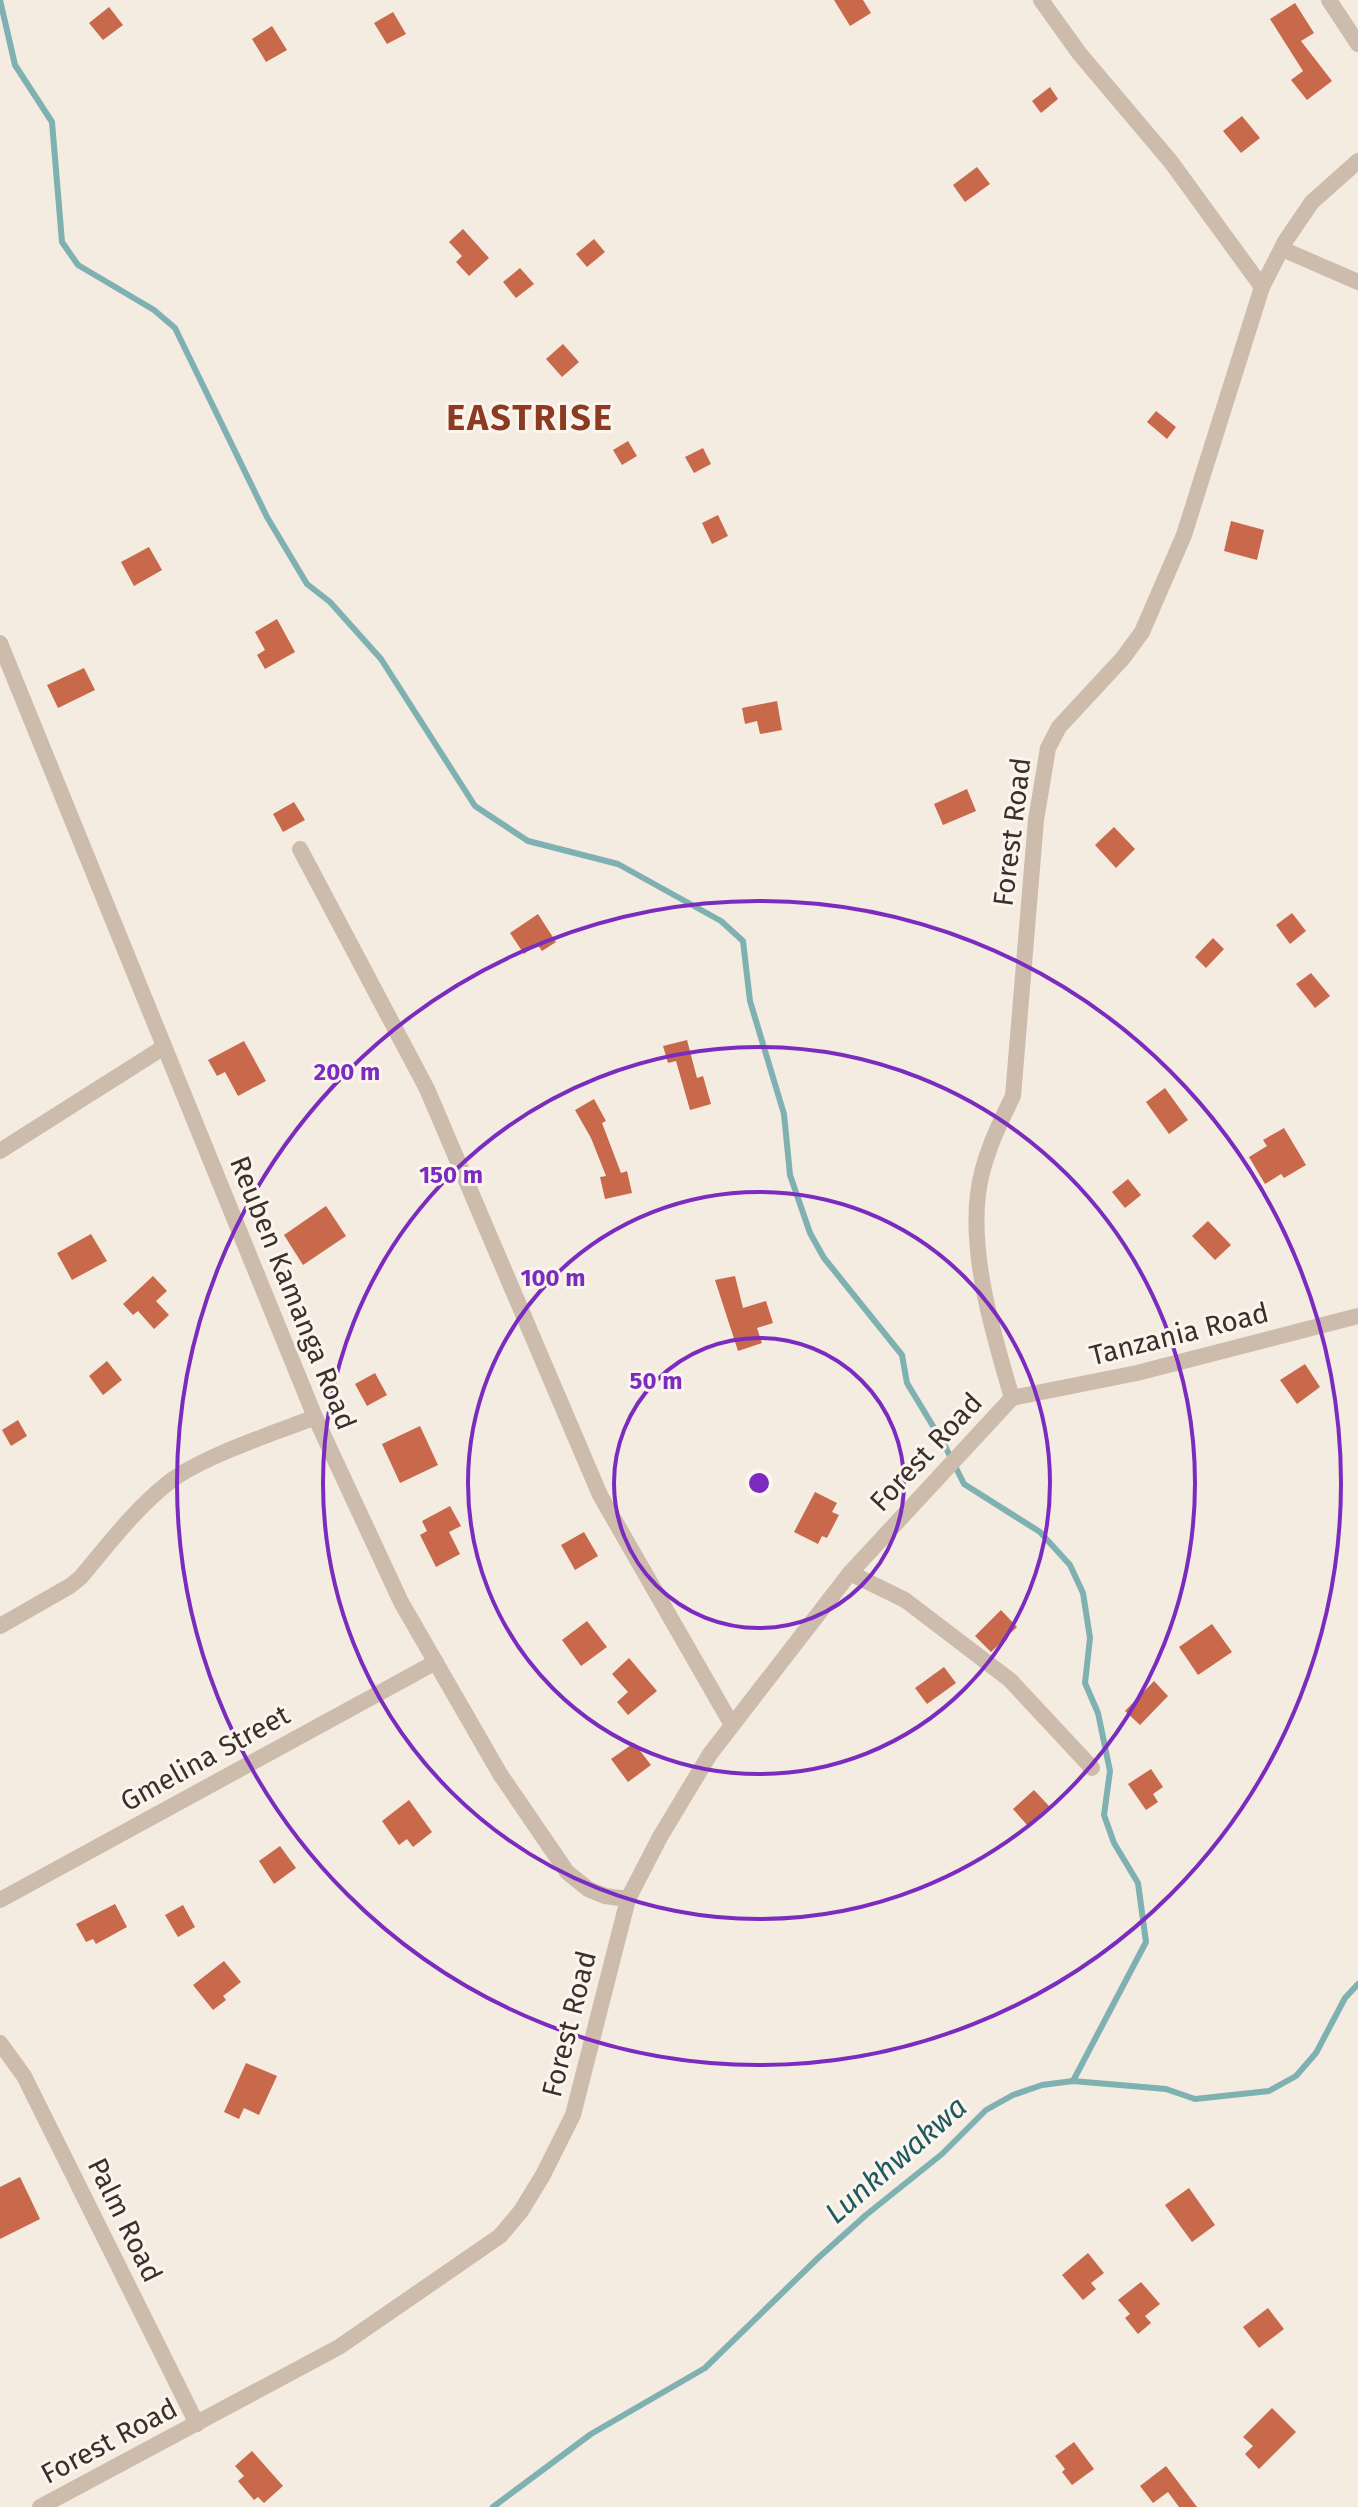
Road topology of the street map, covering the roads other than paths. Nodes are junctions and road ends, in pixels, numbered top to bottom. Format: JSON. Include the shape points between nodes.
{"nodes":[{"id":1,"x":1041,"y":0,"type":"edge"},
{"id":2,"x":1329,"y":0,"type":"edge"},
{"id":3,"x":1358,"y":44,"type":"edge"},
{"id":4,"x":1358,"y":161,"type":"edge"},
{"id":5,"x":1282,"y":249,"type":"junction"},
{"id":6,"x":1358,"y":282,"type":"edge"},
{"id":7,"x":1262,"y":287,"type":"junction"},
{"id":8,"x":0,"y":643,"type":"edge"},
{"id":9,"x":300,"y":849,"type":"dead end"},
{"id":10,"x":164,"y":1047,"type":"junction"},
{"id":11,"x":0,"y":1151,"type":"edge"},
{"id":12,"x":1358,"y":1316,"type":"edge"},
{"id":13,"x":1012,"y":1398,"type":"junction"},
{"id":14,"x":315,"y":1417,"type":"junction"},
{"id":15,"x":850,"y":1573,"type":"junction"},
{"id":16,"x":0,"y":1626,"type":"edge"},
{"id":17,"x":436,"y":1662,"type":"junction"},
{"id":18,"x":732,"y":1725,"type":"junction"},
{"id":19,"x":1092,"y":1768,"type":"dead end"},
{"id":20,"x":628,"y":1899,"type":"junction"},
{"id":21,"x":0,"y":1900,"type":"edge"},
{"id":22,"x":0,"y":2043,"type":"edge"},
{"id":23,"x":197,"y":2424,"type":"junction"},
{"id":24,"x":40,"y":2507,"type":"edge"}],
"edges":[{"from":1,"to":7,"type":"street","via":[[1171,162]]},
{"from":2,"to":3,"type":"street"},
{"from":4,"to":5,"type":"street","name":"Forest Road","via":[[1312,202]]},
{"from":5,"to":6,"type":"street"},
{"from":5,"to":7,"type":"street","name":"Forest Road"},
{"from":7,"to":13,"type":"street","name":"Forest Road","via":[[1184,535],[1142,632],[1059,727],[1048,748],[1036,820],[1013,1096],[995,1134],[978,1193],[986,1305]]},
{"from":8,"to":10,"type":"street","name":"Reuben Kamanga Road"},
{"from":9,"to":18,"type":"street","via":[[427,1089],[600,1495]]},
{"from":10,"to":11,"type":"street"},
{"from":10,"to":14,"type":"street","name":"Reuben Kamanga Road"},
{"from":12,"to":13,"type":"street","name":"Tanzania Road","via":[[1137,1373]]},
{"from":13,"to":15,"type":"street","name":"Forest Road"},
{"from":14,"to":16,"type":"street","via":[[169,1482],[70,1586]]},
{"from":14,"to":17,"type":"street","name":"Reuben Kamanga Road","via":[[401,1602]]},
{"from":15,"to":18,"type":"street","name":"Forest Road"},
{"from":15,"to":19,"type":"street","via":[[905,1600],[1010,1680]]},
{"from":17,"to":20,"type":"street","name":"Reuben Kamanga Road","via":[[500,1774],[567,1872],[588,1889]]},
{"from":17,"to":21,"type":"street","name":"Gmelina Street"},
{"from":18,"to":20,"type":"street","name":"Forest Road","via":[[667,1825]]},
{"from":20,"to":23,"type":"street","name":"Forest Road","via":[[573,2115],[514,2219],[500,2236],[339,2347]]},
{"from":22,"to":23,"type":"street","name":"Palm Road","via":[[24,2076]]},
{"from":23,"to":24,"type":"street","name":"Forest Road"}]}
